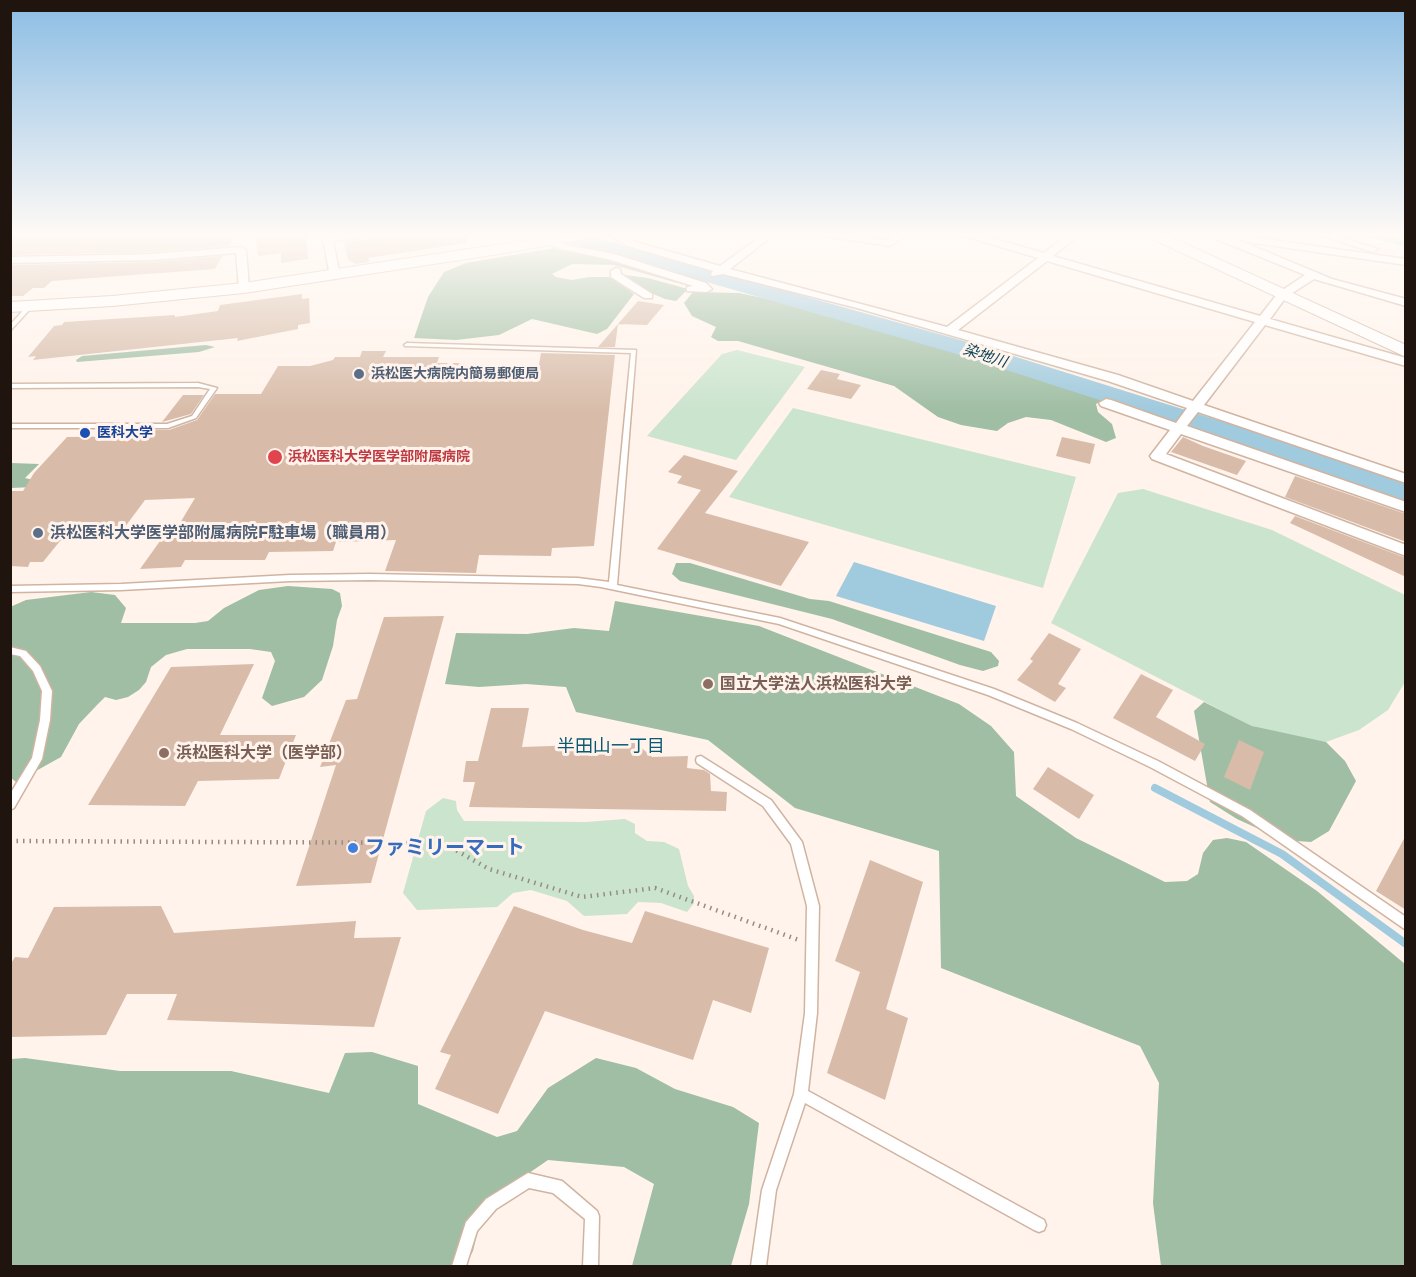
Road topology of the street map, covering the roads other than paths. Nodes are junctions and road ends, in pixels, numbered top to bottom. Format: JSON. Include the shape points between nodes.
{"nodes":[{"id":1,"x":181,"y":294,"type":"edge"},
{"id":2,"x":644,"y":294,"type":"edge"},
{"id":3,"x":809,"y":294,"type":"edge"},
{"id":4,"x":997,"y":294,"type":"edge"},
{"id":5,"x":1172,"y":294,"type":"edge"},
{"id":6,"x":1277,"y":294,"type":"edge"},
{"id":7,"x":1285,"y":294,"type":"edge"},
{"id":8,"x":1374,"y":294,"type":"edge"},
{"id":9,"x":648,"y":296,"type":"dead end"},
{"id":10,"x":1282,"y":296,"type":"junction"},
{"id":11,"x":1406,"y":303,"type":"edge"},
{"id":12,"x":10,"y":307,"type":"edge"},
{"id":13,"x":29,"y":307,"type":"junction"},
{"id":14,"x":1264,"y":320,"type":"junction"},
{"id":15,"x":10,"y":329,"type":"edge"},
{"id":16,"x":949,"y":331,"type":"junction"},
{"id":17,"x":407,"y":345,"type":"dead end"},
{"id":18,"x":1406,"y":352,"type":"edge"},
{"id":19,"x":1406,"y":362,"type":"edge"},
{"id":20,"x":10,"y":386,"type":"edge"},
{"id":21,"x":1106,"y":403,"type":"dead end"},
{"id":22,"x":1195,"y":405,"type":"junction"},
{"id":23,"x":10,"y":426,"type":"edge"},
{"id":24,"x":1178,"y":428,"type":"junction"},
{"id":25,"x":1406,"y":479,"type":"edge"},
{"id":26,"x":1406,"y":507,"type":"edge"},
{"id":27,"x":1406,"y":551,"type":"edge"},
{"id":28,"x":613,"y":585,"type":"junction"},
{"id":29,"x":10,"y":589,"type":"edge"},
{"id":30,"x":10,"y":650,"type":"edge"},
{"id":31,"x":701,"y":760,"type":"dead end"},
{"id":32,"x":10,"y":805,"type":"edge"},
{"id":33,"x":1406,"y":924,"type":"edge"},
{"id":34,"x":801,"y":1094,"type":"junction"},
{"id":35,"x":1039,"y":1225,"type":"dead end"},
{"id":36,"x":459,"y":1266,"type":"edge"},
{"id":37,"x":591,"y":1266,"type":"edge"},
{"id":38,"x":758,"y":1266,"type":"edge"}],
"edges":[{"from":1,"to":13,"type":"street"},
{"from":2,"to":9,"type":"street"},
{"from":3,"to":16,"type":"street"},
{"from":4,"to":16,"type":"street"},
{"from":5,"to":14,"type":"street"},
{"from":6,"to":10,"type":"street"},
{"from":7,"to":10,"type":"street"},
{"from":8,"to":11,"type":"street"},
{"from":10,"to":14,"type":"street"},
{"from":10,"to":18,"type":"street"},
{"from":12,"to":13,"type":"street"},
{"from":13,"to":15,"type":"lane"},
{"from":14,"to":19,"type":"street"},
{"from":14,"to":22,"type":"street"},
{"from":16,"to":22,"type":"street"},
{"from":17,"to":28,"type":"lane","via":[[634,351]]},
{"from":20,"to":23,"type":"lane","via":[[214,388],[194,417],[168,426]]},
{"from":21,"to":24,"type":"street"},
{"from":22,"to":24,"type":"street"},
{"from":22,"to":25,"type":"street"},
{"from":24,"to":26,"type":"street"},
{"from":24,"to":27,"type":"street","via":[[1157,456]]},
{"from":28,"to":29,"type":"lane","via":[[370,577]]},
{"from":28,"to":33,"type":"lane","via":[[604,585],[780,621],[991,692],[1074,726],[1246,813]]},
{"from":30,"to":32,"type":"lane","via":[[23,653],[37,669],[47,691],[37,759]]},
{"from":31,"to":34,"type":"lane","via":[[767,803],[796,842],[813,906],[811,1013]]},
{"from":34,"to":35,"type":"lane"},
{"from":34,"to":38,"type":"lane","via":[[769,1190]]},
{"from":36,"to":37,"type":"lane","via":[[471,1227],[491,1204],[528,1180],[557,1186],[592,1216]]}]}
